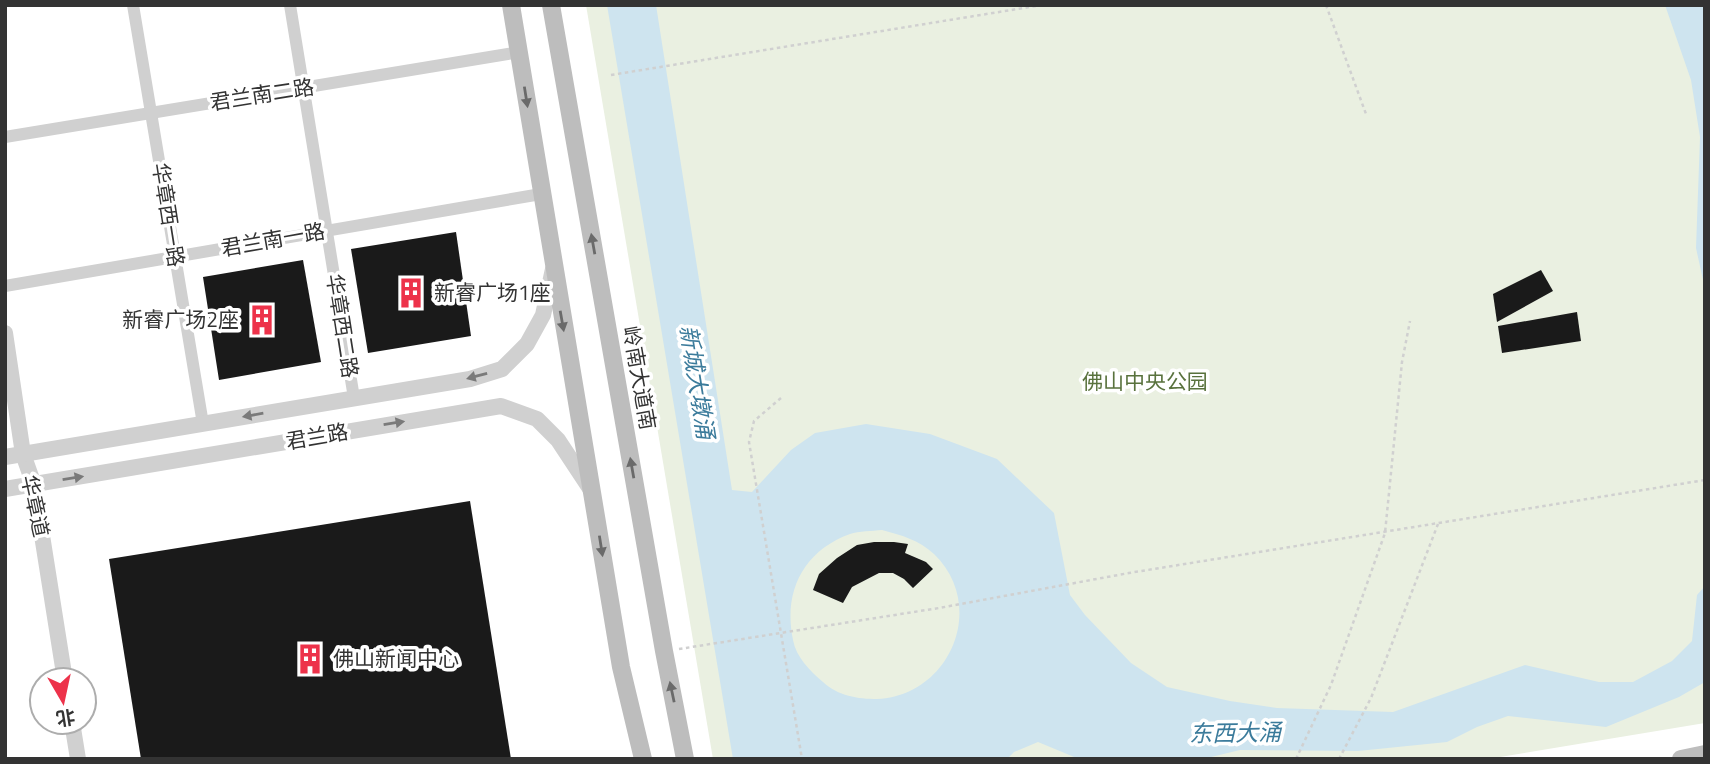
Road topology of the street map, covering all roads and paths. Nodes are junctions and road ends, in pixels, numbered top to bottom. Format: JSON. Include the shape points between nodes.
{"nodes":[{"id":1,"x":133,"y":5,"type":"edge"},
{"id":2,"x":290,"y":5,"type":"edge"},
{"id":3,"x":511,"y":5,"type":"edge"},
{"id":4,"x":551,"y":5,"type":"edge"},
{"id":5,"x":1042,"y":5,"type":"edge"},
{"id":6,"x":1325,"y":5,"type":"edge"},
{"id":7,"x":520,"y":52,"type":"junction"},
{"id":8,"x":611,"y":75,"type":"dead end"},
{"id":9,"x":303,"y":88,"type":"junction"},
{"id":10,"x":151,"y":113,"type":"junction"},
{"id":11,"x":1366,"y":114,"type":"dead end"},
{"id":12,"x":5,"y":137,"type":"edge"},
{"id":13,"x":541,"y":194,"type":"junction"},
{"id":14,"x":326,"y":231,"type":"junction"},
{"id":15,"x":175,"y":257,"type":"junction"},
{"id":16,"x":553,"y":269,"type":"junction"},
{"id":17,"x":5,"y":286,"type":"edge"},
{"id":18,"x":1410,"y":321,"type":"dead end"},
{"id":19,"x":5,"y":333,"type":"edge"},
{"id":20,"x":354,"y":398,"type":"junction"},
{"id":21,"x":781,"y":398,"type":"dead end"},
{"id":22,"x":202,"y":424,"type":"junction"},
{"id":23,"x":23,"y":454,"type":"junction"},
{"id":24,"x":5,"y":457,"type":"edge"},
{"id":25,"x":1705,"y":480,"type":"edge"},
{"id":26,"x":34,"y":485,"type":"junction"},
{"id":27,"x":5,"y":489,"type":"edge"},
{"id":28,"x":592,"y":492,"type":"junction"},
{"id":29,"x":1438,"y":523,"type":"junction"},
{"id":30,"x":1385,"y":533,"type":"junction"},
{"id":31,"x":781,"y":634,"type":"junction"},
{"id":32,"x":664,"y":651,"type":"junction"},
{"id":33,"x":63,"y":666,"type":"edge"},
{"id":34,"x":74,"y":736,"type":"edge"},
{"id":35,"x":1705,"y":754,"type":"edge"},
{"id":36,"x":686,"y":757,"type":"edge"},
{"id":37,"x":78,"y":759,"type":"edge"},
{"id":38,"x":643,"y":759,"type":"edge"},
{"id":39,"x":802,"y":759,"type":"edge"},
{"id":40,"x":1296,"y":759,"type":"edge"},
{"id":41,"x":1339,"y":759,"type":"edge"},
{"id":42,"x":1681,"y":759,"type":"edge"}],
"edges":[{"from":1,"to":10,"type":"street","name":"华章西一路"},
{"from":2,"to":9,"type":"street","name":"华章西二路"},
{"from":3,"to":7,"type":"main road"},
{"from":32,"to":4,"type":"main road","name":"岭南大道南","one_way":true},
{"from":5,"to":8,"type":"path"},
{"from":6,"to":11,"type":"path"},
{"from":7,"to":9,"type":"street","name":"君兰南二路"},
{"from":7,"to":13,"type":"main road","one_way":true},
{"from":9,"to":10,"type":"street","name":"君兰南二路"},
{"from":9,"to":14,"type":"street","name":"华章西二路"},
{"from":10,"to":12,"type":"street","name":"君兰南二路"},
{"from":10,"to":15,"type":"street","name":"华章西一路"},
{"from":13,"to":14,"type":"street","name":"君兰南一路"},
{"from":13,"to":16,"type":"main road"},
{"from":14,"to":15,"type":"street","name":"君兰南一路"},
{"from":14,"to":20,"type":"street","name":"华章西二路"},
{"from":15,"to":17,"type":"street","name":"君兰南一路"},
{"from":15,"to":22,"type":"street","name":"华章西一路"},
{"from":16,"to":20,"type":"street","name":"君兰路","one_way":true,"via":[[543,315],[527,344],[502,369],[470,379]]},
{"from":16,"to":28,"type":"main road","one_way":true},
{"from":18,"to":30,"type":"path"},
{"from":19,"to":23,"type":"street","name":"华章道"},
{"from":20,"to":22,"type":"street","name":"君兰路","one_way":true},
{"from":21,"to":31,"type":"path","via":[[754,421],[749,442]]},
{"from":22,"to":23,"type":"street","name":"君兰路"},
{"from":23,"to":24,"type":"street","name":"君兰路"},
{"from":23,"to":26,"type":"street","name":"华章道"},
{"from":25,"to":29,"type":"path"},
{"from":26,"to":27,"type":"street","name":"君兰路"},
{"from":26,"to":28,"type":"street","name":"君兰路","one_way":true,"via":[[501,406],[537,419],[558,440]]},
{"from":26,"to":33,"type":"street","name":"华章道"},
{"from":28,"to":38,"type":"main road","one_way":true,"via":[[621,667]]},
{"from":29,"to":30,"type":"path"},
{"from":29,"to":41,"type":"path","via":[[1371,698]]},
{"from":30,"to":31,"type":"path"},
{"from":30,"to":40,"type":"path","via":[[1331,685]]},
{"from":31,"to":32,"type":"path"},
{"from":31,"to":39,"type":"path"},
{"from":36,"to":32,"type":"main road","name":"岭南大道南","one_way":true},
{"from":34,"to":37,"type":"street"},
{"from":35,"to":42,"type":"main road"}]}
